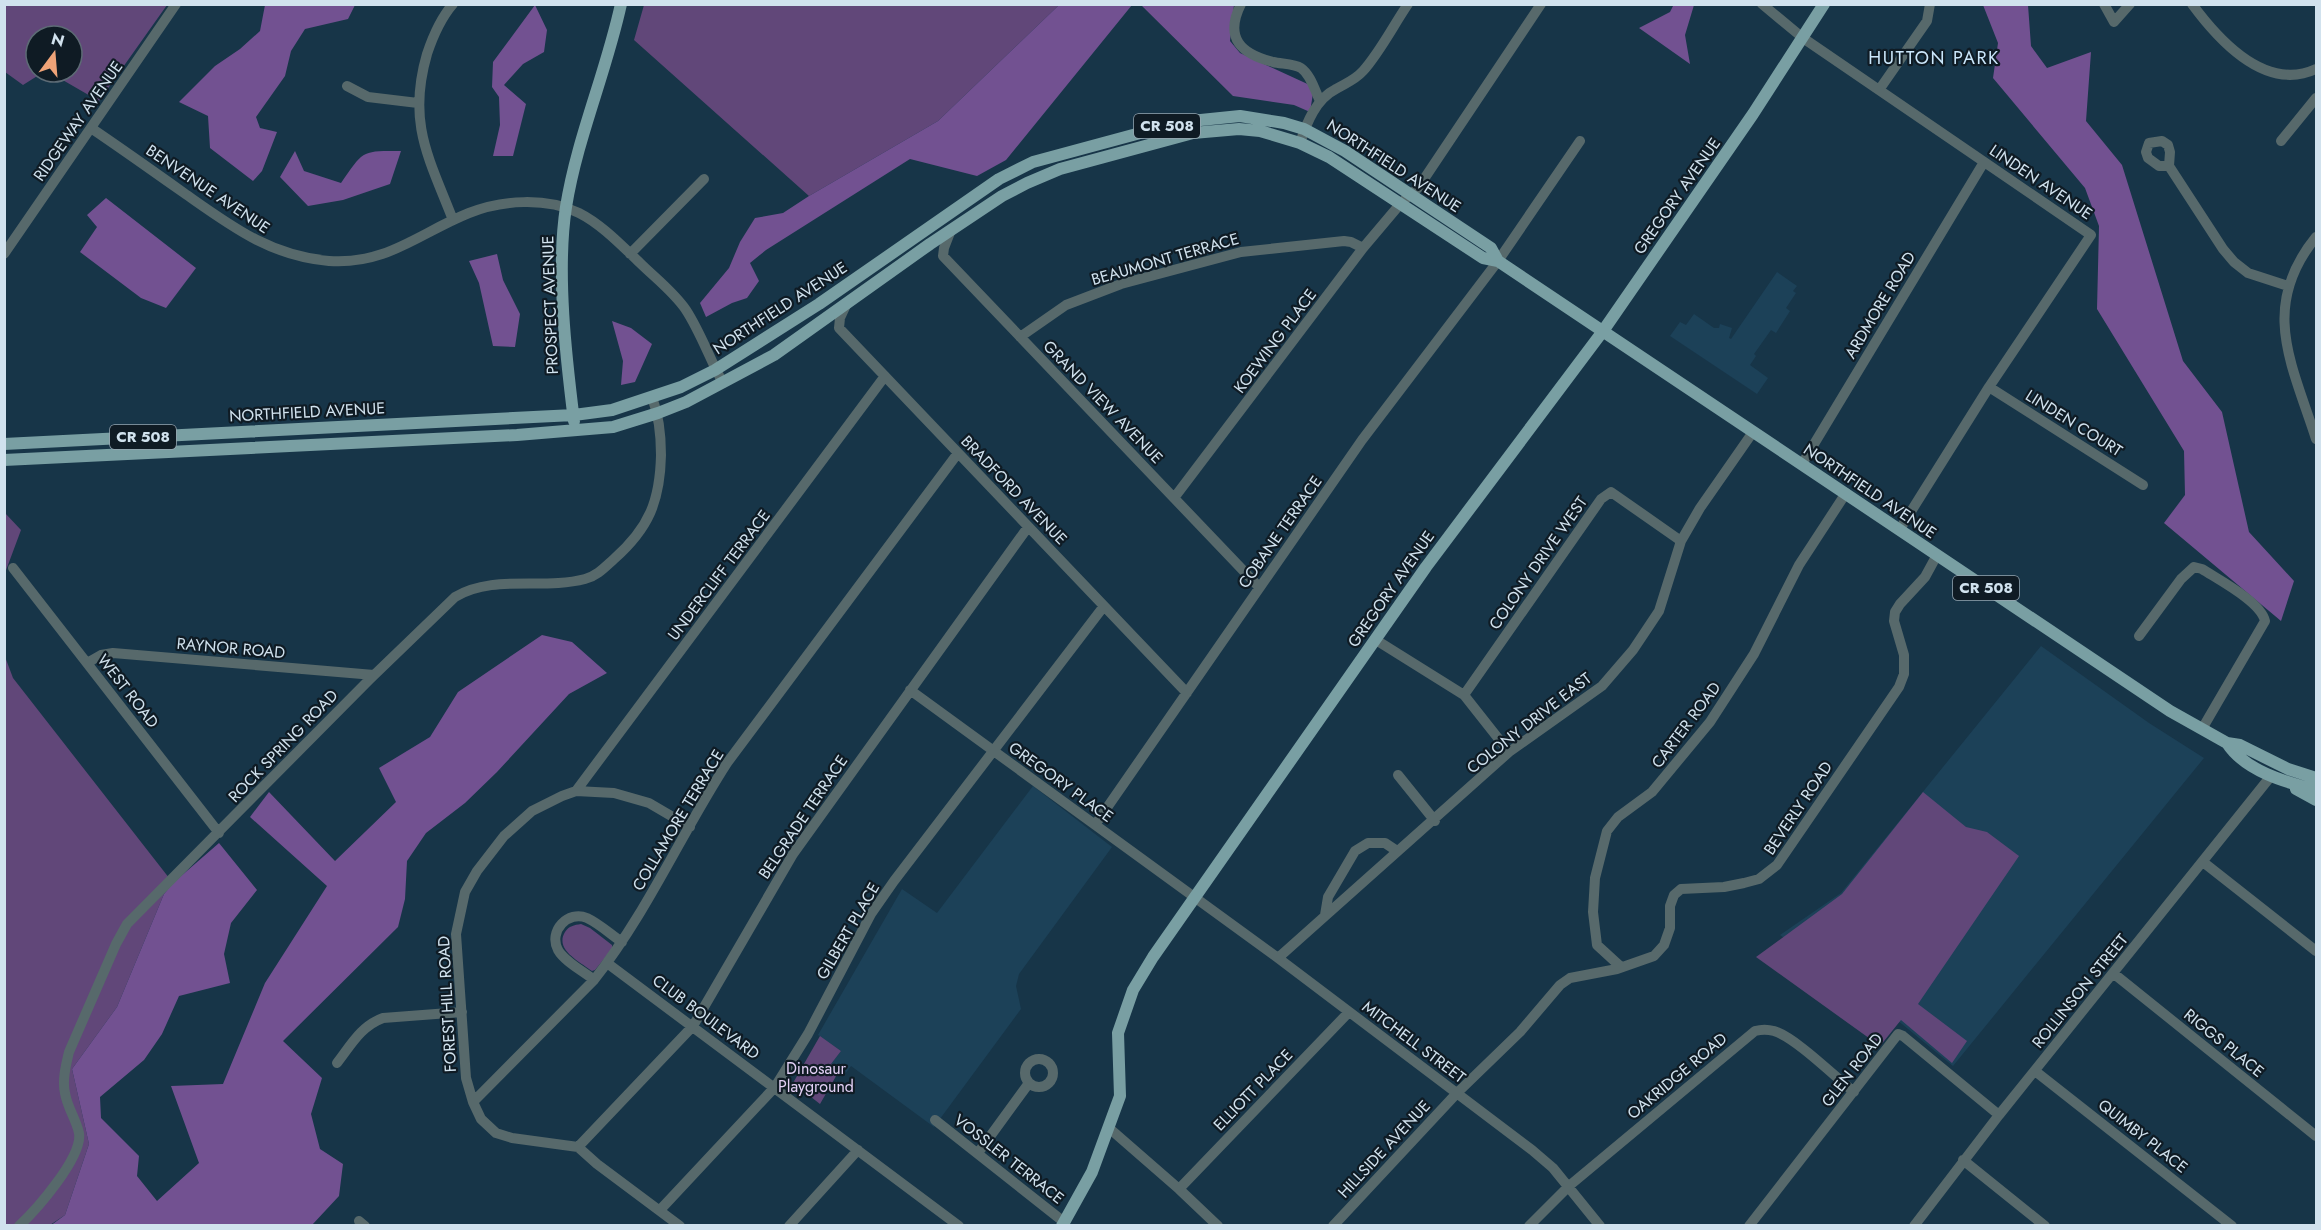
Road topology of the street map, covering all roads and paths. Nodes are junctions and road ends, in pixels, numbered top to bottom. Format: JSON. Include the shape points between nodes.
{"nodes":[{"id":1,"x":176,"y":4,"type":"edge"},
{"id":2,"x":453,"y":4,"type":"edge"},
{"id":3,"x":621,"y":4,"type":"edge"},
{"id":4,"x":1241,"y":4,"type":"edge"},
{"id":5,"x":1408,"y":4,"type":"edge"},
{"id":6,"x":1541,"y":4,"type":"edge"},
{"id":7,"x":1762,"y":4,"type":"edge"},
{"id":8,"x":1824,"y":4,"type":"edge"},
{"id":9,"x":1930,"y":4,"type":"edge"},
{"id":10,"x":2104,"y":4,"type":"edge"},
{"id":11,"x":2130,"y":4,"type":"edge"},
{"id":12,"x":2192,"y":4,"type":"edge"},
{"id":13,"x":1803,"y":38,"type":"junction"},
{"id":14,"x":2316,"y":69,"type":"edge"},
{"id":15,"x":347,"y":86,"type":"dead end"},
{"id":16,"x":1879,"y":90,"type":"junction"},
{"id":17,"x":2316,"y":98,"type":"edge"},
{"id":18,"x":1320,"y":102,"type":"junction"},
{"id":19,"x":418,"y":103,"type":"junction"},
{"id":20,"x":91,"y":128,"type":"junction"},
{"id":21,"x":1304,"y":129,"type":"junction"},
{"id":22,"x":1580,"y":141,"type":"dead end"},
{"id":23,"x":2281,"y":141,"type":"dead end"},
{"id":24,"x":1300,"y":142,"type":"junction"},
{"id":25,"x":1984,"y":162,"type":"junction"},
{"id":26,"x":2169,"y":166,"type":"dead end"},
{"id":27,"x":704,"y":179,"type":"dead end"},
{"id":28,"x":1405,"y":199,"type":"junction"},
{"id":29,"x":566,"y":208,"type":"junction"},
{"id":30,"x":453,"y":220,"type":"junction"},
{"id":31,"x":951,"y":230,"type":"junction"},
{"id":32,"x":923,"y":232,"type":"junction"},
{"id":33,"x":2316,"y":237,"type":"edge"},
{"id":34,"x":930,"y":244,"type":"junction"},
{"id":35,"x":1364,"y":248,"type":"junction"},
{"id":36,"x":4,"y":254,"type":"edge"},
{"id":37,"x":630,"y":254,"type":"junction"},
{"id":38,"x":1498,"y":261,"type":"junction"},
{"id":39,"x":2288,"y":286,"type":"junction"},
{"id":40,"x":847,"y":302,"type":"junction"},
{"id":41,"x":819,"y":304,"type":"junction"},
{"id":42,"x":827,"y":316,"type":"junction"},
{"id":43,"x":1603,"y":331,"type":"junction"},
{"id":44,"x":1020,"y":337,"type":"junction"},
{"id":45,"x":715,"y":370,"type":"junction"},
{"id":46,"x":885,"y":376,"type":"junction"},
{"id":47,"x":723,"y":383,"type":"junction"},
{"id":48,"x":1989,"y":387,"type":"junction"},
{"id":49,"x":652,"y":397,"type":"junction"},
{"id":50,"x":658,"y":413,"type":"junction"},
{"id":51,"x":574,"y":416,"type":"junction"},
{"id":52,"x":576,"y":431,"type":"junction"},
{"id":53,"x":1753,"y":432,"type":"junction"},
{"id":54,"x":144,"y":437,"type":"junction"},
{"id":55,"x":2316,"y":438,"type":"edge"},
{"id":56,"x":4,"y":444,"type":"edge"},
{"id":57,"x":145,"y":453,"type":"junction"},
{"id":58,"x":958,"y":453,"type":"junction"},
{"id":59,"x":4,"y":460,"type":"edge"},
{"id":60,"x":1802,"y":465,"type":"junction"},
{"id":61,"x":2143,"y":485,"type":"dead end"},
{"id":62,"x":1846,"y":493,"type":"junction"},
{"id":63,"x":1174,"y":498,"type":"junction"},
{"id":64,"x":1028,"y":527,"type":"junction"},
{"id":65,"x":1900,"y":530,"type":"junction"},
{"id":66,"x":1681,"y":542,"type":"junction"},
{"id":67,"x":1937,"y":555,"type":"junction"},
{"id":68,"x":13,"y":568,"type":"dead end"},
{"id":69,"x":1259,"y":587,"type":"junction"},
{"id":70,"x":1104,"y":606,"type":"junction"},
{"id":71,"x":2139,"y":636,"type":"dead end"},
{"id":72,"x":1376,"y":640,"type":"junction"},
{"id":73,"x":87,"y":663,"type":"junction"},
{"id":74,"x":374,"y":675,"type":"junction"},
{"id":75,"x":910,"y":690,"type":"junction"},
{"id":76,"x":1187,"y":693,"type":"junction"},
{"id":77,"x":1464,"y":695,"type":"junction"},
{"id":78,"x":2202,"y":729,"type":"junction"},
{"id":79,"x":2227,"y":743,"type":"junction"},
{"id":80,"x":993,"y":751,"type":"junction"},
{"id":81,"x":1509,"y":752,"type":"junction"},
{"id":82,"x":1398,"y":775,"type":"dead end"},
{"id":83,"x":2271,"y":776,"type":"junction"},
{"id":84,"x":2316,"y":778,"type":"edge"},
{"id":85,"x":2316,"y":790,"type":"edge"},
{"id":86,"x":576,"y":791,"type":"junction"},
{"id":87,"x":2316,"y":800,"type":"edge"},
{"id":88,"x":1435,"y":821,"type":"junction"},
{"id":89,"x":1095,"y":825,"type":"junction"},
{"id":90,"x":690,"y":827,"type":"junction"},
{"id":91,"x":219,"y":833,"type":"junction"},
{"id":92,"x":1397,"y":851,"type":"junction"},
{"id":93,"x":2203,"y":861,"type":"junction"},
{"id":94,"x":1195,"y":898,"type":"junction"},
{"id":95,"x":1326,"y":915,"type":"junction"},
{"id":96,"x":622,"y":942,"type":"junction"},
{"id":97,"x":2316,"y":951,"type":"edge"},
{"id":98,"x":1278,"y":958,"type":"junction"},
{"id":99,"x":608,"y":963,"type":"junction"},
{"id":100,"x":1621,"y":967,"type":"junction"},
{"id":101,"x":2113,"y":973,"type":"junction"},
{"id":102,"x":594,"y":980,"type":"junction"},
{"id":103,"x":462,"y":1012,"type":"junction"},
{"id":104,"x":1349,"y":1012,"type":"junction"},
{"id":105,"x":693,"y":1026,"type":"junction"},
{"id":106,"x":337,"y":1063,"type":"dead end"},
{"id":107,"x":2036,"y":1071,"type":"junction"},
{"id":108,"x":1029,"y":1083,"type":"dead end"},
{"id":109,"x":775,"y":1087,"type":"junction"},
{"id":110,"x":1854,"y":1092,"type":"junction"},
{"id":111,"x":1457,"y":1093,"type":"junction"},
{"id":112,"x":473,"y":1102,"type":"junction"},
{"id":113,"x":1998,"y":1115,"type":"junction"},
{"id":114,"x":935,"y":1120,"type":"dead end"},
{"id":115,"x":1108,"y":1128,"type":"junction"},
{"id":116,"x":2316,"y":1136,"type":"edge"},
{"id":117,"x":578,"y":1147,"type":"junction"},
{"id":118,"x":858,"y":1150,"type":"junction"},
{"id":119,"x":978,"y":1153,"type":"junction"},
{"id":120,"x":1963,"y":1160,"type":"junction"},
{"id":121,"x":1569,"y":1186,"type":"junction"},
{"id":122,"x":1179,"y":1189,"type":"junction"},
{"id":123,"x":660,"y":1210,"type":"junction"},
{"id":124,"x":1063,"y":1224,"type":"edge"},
{"id":125,"x":19,"y":1226,"type":"edge"},
{"id":126,"x":680,"y":1226,"type":"edge"},
{"id":127,"x":789,"y":1226,"type":"edge"},
{"id":128,"x":959,"y":1226,"type":"edge"},
{"id":129,"x":1218,"y":1226,"type":"edge"},
{"id":130,"x":1333,"y":1226,"type":"edge"},
{"id":131,"x":1529,"y":1226,"type":"edge"},
{"id":132,"x":1600,"y":1226,"type":"edge"},
{"id":133,"x":1749,"y":1226,"type":"edge"},
{"id":134,"x":1914,"y":1226,"type":"edge"},
{"id":135,"x":2045,"y":1226,"type":"edge"},
{"id":136,"x":2232,"y":1226,"type":"edge"}],
"edges":[{"from":1,"to":20,"type":"street","name":"RIDGEWAY AVENUE"},
{"from":2,"to":19,"type":"street","via":[[435,31]]},
{"from":3,"to":29,"type":"main road","name":"PROSPECT AVENUE","via":[[574,166]]},
{"from":4,"to":18,"type":"street","via":[[1234,22],[1237,41],[1248,53],[1302,69]]},
{"from":5,"to":18,"type":"street","via":[[1364,70]]},
{"from":6,"to":28,"type":"street","name":"KOEWING PLACE","via":[[1424,179]]},
{"from":7,"to":13,"type":"street","name":"LINDEN AVENUE"},
{"from":8,"to":13,"type":"main road","name":"GREGORY AVENUE"},
{"from":9,"to":16,"type":"street","via":[[1927,21]]},
{"from":10,"to":11,"type":"street","via":[[2114,22]]},
{"from":12,"to":14,"type":"street","via":[[2241,57],[2285,76]]},
{"from":13,"to":16,"type":"street","name":"LINDEN AVENUE"},
{"from":13,"to":43,"type":"main road","name":"GREGORY AVENUE"},
{"from":15,"to":19,"type":"street","via":[[368,97]]},
{"from":16,"to":25,"type":"street","name":"LINDEN AVENUE"},
{"from":17,"to":23,"type":"street"},
{"from":18,"to":21,"type":"street"},
{"from":19,"to":30,"type":"street","via":[[424,148]]},
{"from":20,"to":30,"type":"street","name":"BENVENUE AVENUE","via":[[248,237],[294,255],[330,261],[369,259],[404,247]]},
{"from":20,"to":36,"type":"street","name":"RIDGEWAY AVENUE"},
{"from":21,"to":24,"type":"street"},
{"from":21,"to":28,"type":"main road","name":"NORTHFIELD AVENUE","number":"CR 508","via":[[1345,151]]},
{"from":21,"to":32,"type":"main road","name":"NORTHFIELD AVENUE","number":"CR 508","via":[[1263,119],[1218,117],[1181,122],[1066,152],[1033,162],[999,179]]},
{"from":22,"to":38,"type":"street","name":"COBANE TERRACE"},
{"from":24,"to":28,"type":"main road","name":"NORTHFIELD AVENUE","number":"CR 508"},
{"from":24,"to":31,"type":"main road","name":"NORTHFIELD AVENUE","number":"CR 508","via":[[1239,129],[1193,133],[1060,169],[1002,196]]},
{"from":25,"to":48,"type":"street","name":"LINDEN AVENUE","via":[[2091,235]]},
{"from":25,"to":60,"type":"street","name":"ARDMORE ROAD"},
{"from":26,"to":39,"type":"street","via":[[2234,262],[2248,273]]},
{"from":27,"to":37,"type":"street"},
{"from":28,"to":35,"type":"street","name":"KOEWING PLACE"},
{"from":28,"to":38,"type":"main road","name":"NORTHFIELD AVENUE","number":"CR 508","via":[[1491,248]]},
{"from":29,"to":30,"type":"street","name":"BENVENUE AVENUE","via":[[544,203],[507,204]]},
{"from":29,"to":37,"type":"street","name":"BENVENUE AVENUE","via":[[580,213]]},
{"from":29,"to":51,"type":"main road","name":"PROSPECT AVENUE","via":[[562,249]]},
{"from":31,"to":34,"type":"main road","name":"NORTHFIELD AVENUE","number":"CR 508"},
{"from":31,"to":44,"type":"street","name":"GRAND VIEW AVENUE","via":[[944,255]]},
{"from":32,"to":34,"type":"main road"},
{"from":32,"to":41,"type":"main road","name":"NORTHFIELD AVENUE","number":"CR 508"},
{"from":33,"to":39,"type":"street"},
{"from":34,"to":40,"type":"main road","name":"NORTHFIELD AVENUE","number":"CR 508"},
{"from":35,"to":44,"type":"street","name":"BEAUMONT TERRACE","via":[[1344,241],[1240,252],[1121,284],[1066,305]]},
{"from":35,"to":63,"type":"street","name":"KOEWING PLACE"},
{"from":37,"to":45,"type":"street","name":"BENVENUE AVENUE","via":[[686,310]]},
{"from":38,"to":43,"type":"main road","name":"NORTHFIELD AVENUE","number":"CR 508"},
{"from":38,"to":69,"type":"street","name":"COBANE TERRACE","via":[[1362,440]]},
{"from":39,"to":55,"type":"street","via":[[2285,340]]},
{"from":40,"to":42,"type":"main road","name":"NORTHFIELD AVENUE","number":"CR 508"},
{"from":40,"to":46,"type":"street","name":"BRADFORD AVENUE","via":[[839,328]]},
{"from":41,"to":42,"type":"main road"},
{"from":41,"to":45,"type":"main road","name":"NORTHFIELD AVENUE","number":"CR 508"},
{"from":42,"to":47,"type":"main road","name":"NORTHFIELD AVENUE","number":"CR 508","via":[[774,355]]},
{"from":43,"to":53,"type":"main road","name":"NORTHFIELD AVENUE","number":"CR 508"},
{"from":43,"to":72,"type":"main road","name":"GREGORY AVENUE"},
{"from":44,"to":63,"type":"street","name":"GRAND VIEW AVENUE"},
{"from":45,"to":47,"type":"street","name":"BENVENUE AVENUE"},
{"from":45,"to":49,"type":"main road","name":"NORTHFIELD AVENUE","number":"CR 508"},
{"from":46,"to":58,"type":"street","name":"BRADFORD AVENUE"},
{"from":46,"to":86,"type":"street","name":"UNDERCLIFF TERRACE"},
{"from":47,"to":50,"type":"main road","name":"NORTHFIELD AVENUE","number":"CR 508"},
{"from":48,"to":61,"type":"street","name":"LINDEN COURT"},
{"from":48,"to":65,"type":"street","name":"LINDEN AVENUE"},
{"from":49,"to":50,"type":"street","name":"ROCK SPRING ROAD"},
{"from":49,"to":51,"type":"main road","name":"NORTHFIELD AVENUE","number":"CR 508","via":[[612,410]]},
{"from":50,"to":52,"type":"main road","name":"NORTHFIELD AVENUE","number":"CR 508","via":[[613,427]]},
{"from":50,"to":74,"type":"street","name":"ROCK SPRING ROAD","via":[[659,494],[646,522],[627,548],[586,579],[467,590]]},
{"from":51,"to":52,"type":"main road","name":"PROSPECT AVENUE"},
{"from":51,"to":54,"type":"main road","name":"NORTHFIELD AVENUE","number":"CR 508"},
{"from":52,"to":57,"type":"main road","name":"NORTHFIELD AVENUE","number":"CR 508"},
{"from":53,"to":60,"type":"main road","name":"NORTHFIELD AVENUE","number":"CR 508"},
{"from":53,"to":66,"type":"street","name":"COLONY DRIVE EAST"},
{"from":54,"to":56,"type":"main road","name":"NORTHFIELD AVENUE","number":"CR 508"},
{"from":54,"to":57,"type":"main road"},
{"from":57,"to":59,"type":"main road","name":"NORTHFIELD AVENUE","number":"CR 508"},
{"from":58,"to":64,"type":"street","name":"BRADFORD AVENUE"},
{"from":58,"to":90,"type":"street","name":"COLLAMORE TERRACE","via":[[727,763]]},
{"from":60,"to":62,"type":"main road","name":"NORTHFIELD AVENUE","number":"CR 508"},
{"from":62,"to":65,"type":"main road","name":"NORTHFIELD AVENUE","number":"CR 508"},
{"from":62,"to":100,"type":"street","name":"CARTER ROAD","via":[[1799,566],[1754,654],[1710,722],[1652,792],[1618,817],[1607,831],[1595,878],[1593,912],[1597,945]]},
{"from":63,"to":69,"type":"street","name":"GRAND VIEW AVENUE"},
{"from":64,"to":70,"type":"street","name":"BRADFORD AVENUE"},
{"from":64,"to":75,"type":"street","name":"BELGRADE TERRACE"},
{"from":65,"to":67,"type":"main road","name":"NORTHFIELD AVENUE","number":"CR 508"},
{"from":66,"to":77,"type":"street","name":"COLONY DRIVE WEST","via":[[1611,492],[1600,499]]},
{"from":66,"to":81,"type":"street","name":"COLONY DRIVE EAST","via":[[1659,611],[1633,650],[1602,686]]},
{"from":67,"to":78,"type":"main road","name":"NORTHFIELD AVENUE","number":"CR 508"},
{"from":67,"to":100,"type":"street","name":"BEVERLY ROAD","via":[[1925,578],[1895,612],[1905,666],[1899,687],[1786,855],[1759,879],[1724,887],[1681,889],[1670,906],[1670,928],[1664,945],[1654,956]]},
{"from":68,"to":73,"type":"street","name":"WEST ROAD"},
{"from":69,"to":76,"type":"street","name":"COBANE TERRACE"},
{"from":70,"to":76,"type":"street","name":"BRADFORD AVENUE"},
{"from":70,"to":80,"type":"street","name":"GILBERT PLACE"},
{"from":71,"to":78,"type":"street","via":[[2194,567],[2263,613],[2265,621]]},
{"from":72,"to":77,"type":"street"},
{"from":72,"to":94,"type":"main road","name":"GREGORY AVENUE"},
{"from":73,"to":74,"type":"street","name":"RAYNOR ROAD","via":[[113,653]]},
{"from":73,"to":91,"type":"street","name":"WEST ROAD"},
{"from":74,"to":91,"type":"street","name":"ROCK SPRING ROAD"},
{"from":75,"to":80,"type":"street","name":"GREGORY PLACE"},
{"from":75,"to":105,"type":"street","name":"BELGRADE TERRACE","via":[[793,854]]},
{"from":76,"to":89,"type":"street","name":"COBANE TERRACE"},
{"from":77,"to":81,"type":"street"},
{"from":78,"to":79,"type":"main road","name":"NORTHFIELD AVENUE","number":"CR 508"},
{"from":79,"to":83,"type":"main road","name":"NORTHFIELD AVENUE","number":"CR 508","via":[[2235,757]]},
{"from":79,"to":84,"type":"main road","name":"NORTHFIELD AVENUE","number":"CR 508"},
{"from":80,"to":89,"type":"street","name":"GREGORY PLACE"},
{"from":80,"to":109,"type":"street","name":"GILBERT PLACE","via":[[871,914],[808,1034]]},
{"from":81,"to":88,"type":"street","name":"COLONY DRIVE EAST"},
{"from":82,"to":88,"type":"street"},
{"from":83,"to":85,"type":"main road","name":"NORTHFIELD AVENUE"},
{"from":83,"to":87,"type":"main road","number":"CR 508"},
{"from":83,"to":93,"type":"street","name":"ROLLINSON STREET"},
{"from":86,"to":90,"type":"street","name":"FOREST HILL ROAD","via":[[629,797],[664,810]]},
{"from":86,"to":103,"type":"street","name":"FOREST HILL ROAD","via":[[521,819],[477,871],[465,892],[456,934]]},
{"from":88,"to":92,"type":"street","name":"COLONY DRIVE EAST"},
{"from":89,"to":94,"type":"street","name":"GREGORY PLACE"},
{"from":90,"to":96,"type":"street","name":"COLLAMORE TERRACE"},
{"from":91,"to":125,"type":"street","name":"ROCK SPRING ROAD","via":[[127,924],[116,944],[64,1070],[64,1093],[79,1135],[76,1153],[40,1206]]},
{"from":92,"to":95,"type":"street","name":"COLONY DRIVE EAST"},
{"from":92,"to":95,"type":"street","via":[[1385,843],[1368,843],[1355,851],[1328,897]]},
{"from":93,"to":97,"type":"street"},
{"from":93,"to":101,"type":"street","name":"ROLLINSON STREET"},
{"from":94,"to":98,"type":"street","name":"MITCHELL STREET"},
{"from":94,"to":115,"type":"main road","name":"GREGORY AVENUE","via":[[1133,990],[1118,1033],[1120,1096]]},
{"from":95,"to":98,"type":"street","name":"COLONY DRIVE EAST"},
{"from":96,"to":99,"type":"street","name":"COLLAMORE TERRACE"},
{"from":96,"to":102,"type":"street","via":[[588,918],[574,916],[561,923],[555,936],[558,950]]},
{"from":98,"to":104,"type":"street","name":"MITCHELL STREET"},
{"from":99,"to":102,"type":"street","name":"COLLAMORE TERRACE"},
{"from":99,"to":105,"type":"street","name":"CLUB BOULEVARD"},
{"from":100,"to":111,"type":"street","name":"BEVERLY ROAD","via":[[1570,978],[1560,985],[1520,1032]]},
{"from":101,"to":107,"type":"street","name":"ROLLINSON STREET"},
{"from":101,"to":116,"type":"street","name":"RIGGS PLACE"},
{"from":102,"to":112,"type":"street","name":"COLLAMORE TERRACE"},
{"from":103,"to":106,"type":"street","via":[[372,1022],[359,1032]]},
{"from":103,"to":112,"type":"street","name":"FOREST HILL ROAD","via":[[466,1077]]},
{"from":104,"to":111,"type":"street","name":"MITCHELL STREET"},
{"from":104,"to":122,"type":"street","name":"ELLIOTT PLACE"},
{"from":105,"to":109,"type":"street","name":"CLUB BOULEVARD"},
{"from":105,"to":117,"type":"street","name":"BELGRADE TERRACE"},
{"from":107,"to":113,"type":"street","name":"ROLLINSON STREET"},
{"from":107,"to":136,"type":"street","name":"QUIMBY PLACE"},
{"from":108,"to":119,"type":"street"},
{"from":109,"to":118,"type":"street","name":"CLUB BOULEVARD"},
{"from":109,"to":123,"type":"street","name":"GILBERT PLACE"},
{"from":110,"to":113,"type":"street","name":"GLEN ROAD","via":[[1898,1034]]},
{"from":110,"to":121,"type":"street","name":"OAKRIDGE ROAD","via":[[1776,1031],[1755,1031]]},
{"from":110,"to":133,"type":"street","name":"GLEN ROAD"},
{"from":111,"to":121,"type":"street","name":"MITCHELL STREET","via":[[1532,1150]]},
{"from":111,"to":130,"type":"street","name":"HILLSIDE AVENUE"},
{"from":112,"to":117,"type":"street","name":"FOREST HILL ROAD","via":[[481,1119],[496,1133]]},
{"from":113,"to":120,"type":"street","name":"ROLLINSON STREET"},
{"from":114,"to":119,"type":"street","name":"VOSSLER TERRACE"},
{"from":115,"to":122,"type":"street"},
{"from":115,"to":124,"type":"main road","name":"GREGORY AVENUE","via":[[1092,1172]]},
{"from":117,"to":123,"type":"street","name":"FOREST HILL ROAD"},
{"from":118,"to":127,"type":"street"},
{"from":118,"to":128,"type":"street","name":"CLUB BOULEVARD"},
{"from":119,"to":124,"type":"street","name":"VOSSLER TERRACE"},
{"from":120,"to":134,"type":"street","name":"ROLLINSON STREET"},
{"from":120,"to":135,"type":"street"},
{"from":121,"to":131,"type":"street","name":"OAKRIDGE ROAD"},
{"from":121,"to":132,"type":"street","name":"MITCHELL STREET"},
{"from":122,"to":129,"type":"street"},
{"from":123,"to":126,"type":"street","name":"FOREST HILL ROAD"}]}
